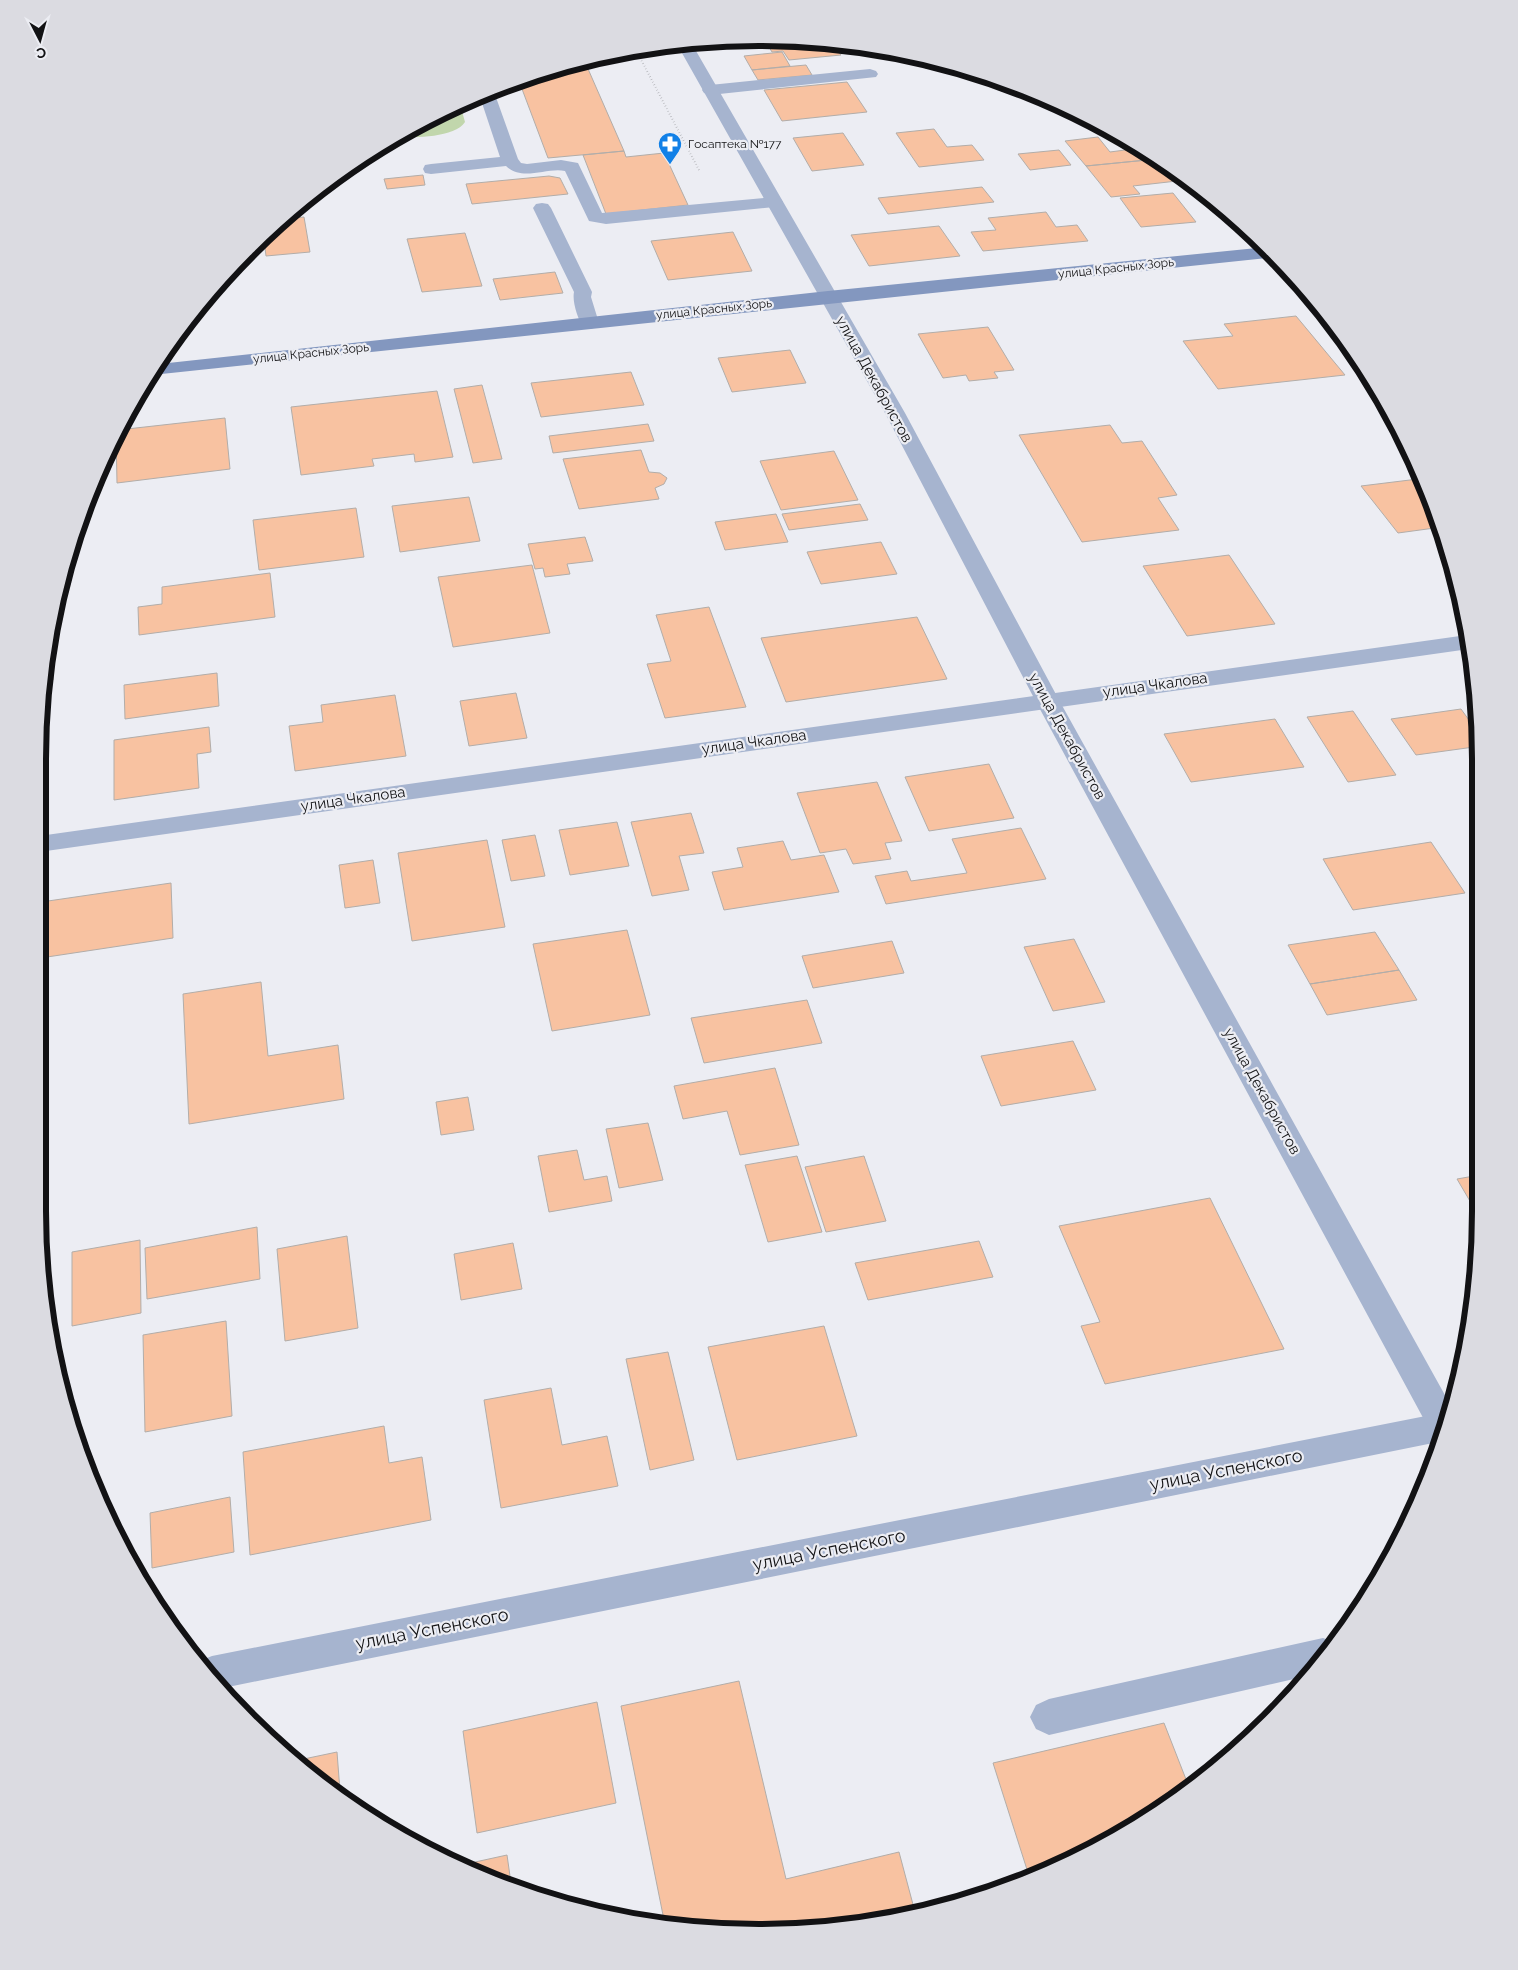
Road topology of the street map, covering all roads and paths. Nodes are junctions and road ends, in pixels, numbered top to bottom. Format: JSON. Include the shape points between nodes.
{"nodes":[{"id":1,"x":688,"y":50,"type":"edge"},
{"id":2,"x":639,"y":57,"type":"edge"},
{"id":3,"x":870,"y":74,"type":"dead end"},
{"id":4,"x":710,"y":90,"type":"junction"},
{"id":5,"x":489,"y":100,"type":"edge"},
{"id":6,"x":510,"y":161,"type":"junction"},
{"id":7,"x":430,"y":169,"type":"dead end"},
{"id":8,"x":774,"y":202,"type":"junction"},
{"id":9,"x":727,"y":206,"type":"junction"},
{"id":10,"x":542,"y":208,"type":"dead end"},
{"id":11,"x":1261,"y":253,"type":"edge"},
{"id":12,"x":828,"y":297,"type":"junction"},
{"id":13,"x":590,"y":323,"type":"junction"},
{"id":14,"x":162,"y":369,"type":"edge"},
{"id":15,"x":1462,"y":643,"type":"edge"},
{"id":16,"x":1047,"y":700,"type":"junction"},
{"id":17,"x":46,"y":843,"type":"edge"},
{"id":18,"x":1440,"y":1418,"type":"edge"},
{"id":19,"x":1437,"y":1429,"type":"edge"},
{"id":20,"x":1314,"y":1657,"type":"edge"},
{"id":21,"x":216,"y":1672,"type":"edge"},
{"id":22,"x":1049,"y":1717,"type":"dead end"}],
"edges":[{"from":1,"to":4,"type":"street","name":"улица Декабристов"},
{"from":2,"to":9,"type":"path","via":[[712,195]]},
{"from":3,"to":4,"type":"street"},
{"from":4,"to":8,"type":"street","name":"улица Декабристов"},
{"from":5,"to":6,"type":"street"},
{"from":6,"to":7,"type":"street"},
{"from":6,"to":9,"type":"street","via":[[521,168],[572,167],[592,215],[600,219]]},
{"from":8,"to":9,"type":"street"},
{"from":8,"to":12,"type":"street","name":"улица Декабристов"},
{"from":10,"to":13,"type":"street","via":[[583,292]]},
{"from":11,"to":12,"type":"main road","name":"улица Красных Зорь"},
{"from":12,"to":13,"type":"main road","name":"улица Красных Зорь"},
{"from":12,"to":16,"type":"street","name":"улица Декабристов","via":[[895,414]]},
{"from":13,"to":14,"type":"main road","name":"улица Красных Зорь"},
{"from":15,"to":16,"type":"street","name":"улица Чкалова"},
{"from":16,"to":17,"type":"street","name":"улица Чкалова"},
{"from":16,"to":18,"type":"street","name":"улица Декабристов"},
{"from":19,"to":21,"type":"street","name":"улица Успенского"},
{"from":20,"to":22,"type":"street"}]}
